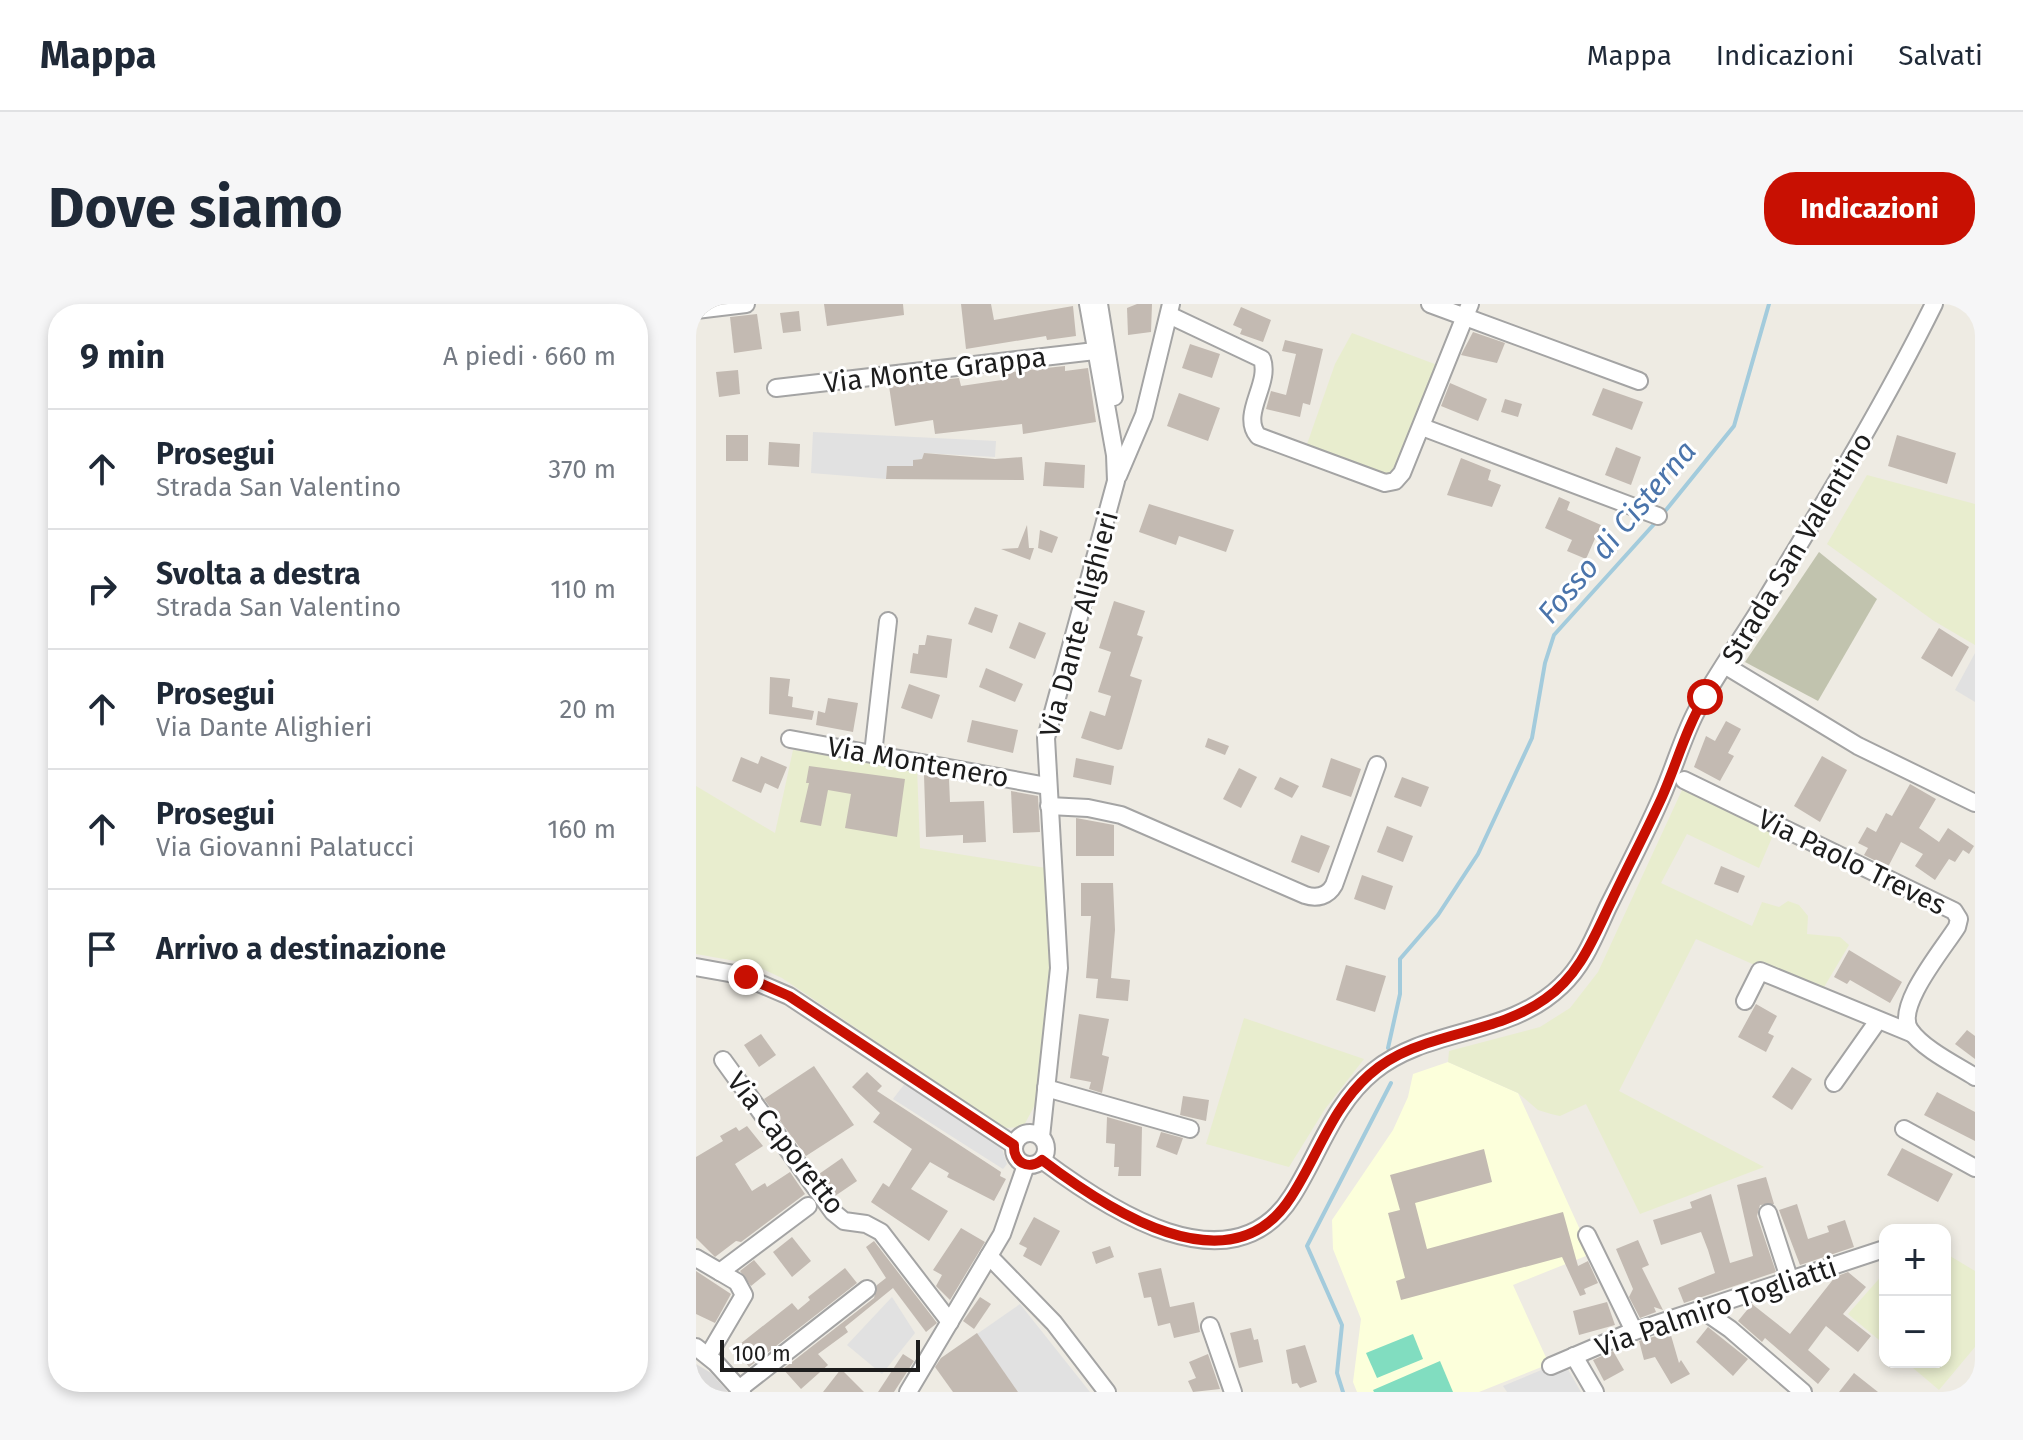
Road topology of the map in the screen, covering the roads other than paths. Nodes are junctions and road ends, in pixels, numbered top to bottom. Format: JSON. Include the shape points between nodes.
{"nodes":[{"id":1,"x":746,"y":304,"type":"edge"},
{"id":2,"x":1088,"y":304,"type":"edge"},
{"id":3,"x":1099,"y":304,"type":"edge"},
{"id":4,"x":1430,"y":304,"type":"edge"},
{"id":5,"x":1934,"y":304,"type":"edge"},
{"id":6,"x":700,"y":308,"type":"edge"},
{"id":7,"x":1170,"y":310,"type":"edge"},
{"id":8,"x":1468,"y":310,"type":"edge"},
{"id":9,"x":1095,"y":351,"type":"junction"},
{"id":10,"x":1639,"y":381,"type":"dead end"},
{"id":11,"x":776,"y":388,"type":"dead end"},
{"id":12,"x":1422,"y":427,"type":"junction"},
{"id":13,"x":1115,"y":455,"type":"junction"},
{"id":14,"x":1116,"y":481,"type":"junction"},
{"id":15,"x":1658,"y":516,"type":"dead end"},
{"id":16,"x":888,"y":621,"type":"dead end"},
{"id":17,"x":1726,"y":666,"type":"junction"},
{"id":18,"x":790,"y":739,"type":"dead end"},
{"id":19,"x":873,"y":754,"type":"junction"},
{"id":20,"x":1377,"y":765,"type":"dead end"},
{"id":21,"x":1684,"y":780,"type":"dead end"},
{"id":22,"x":1047,"y":786,"type":"junction"},
{"id":23,"x":1975,"y":803,"type":"edge"},
{"id":24,"x":1049,"y":806,"type":"junction"},
{"id":25,"x":696,"y":967,"type":"edge"},
{"id":26,"x":1745,"y":1001,"type":"dead end"},
{"id":27,"x":1877,"y":1022,"type":"junction"},
{"id":28,"x":1911,"y":1033,"type":"junction"},
{"id":29,"x":723,"y":1060,"type":"dead end"},
{"id":30,"x":1975,"y":1077,"type":"edge"},
{"id":31,"x":1834,"y":1083,"type":"dead end"},
{"id":32,"x":1046,"y":1088,"type":"junction"},
{"id":33,"x":1190,"y":1129,"type":"dead end"},
{"id":34,"x":1904,"y":1129,"type":"dead end"},
{"id":35,"x":1041,"y":1137,"type":"junction"},
{"id":36,"x":1014,"y":1145,"type":"junction"},
{"id":37,"x":1034,"y":1162,"type":"junction"},
{"id":38,"x":1975,"y":1168,"type":"edge"},
{"id":39,"x":808,"y":1206,"type":"dead end"},
{"id":40,"x":1768,"y":1213,"type":"dead end"},
{"id":41,"x":1587,"y":1235,"type":"dead end"},
{"id":42,"x":1879,"y":1251,"type":"edge"},
{"id":43,"x":989,"y":1256,"type":"junction"},
{"id":44,"x":696,"y":1258,"type":"edge"},
{"id":45,"x":720,"y":1272,"type":"junction"},
{"id":46,"x":1790,"y":1281,"type":"junction"},
{"id":47,"x":867,"y":1289,"type":"dead end"},
{"id":48,"x":1701,"y":1309,"type":"junction"},
{"id":49,"x":950,"y":1322,"type":"junction"},
{"id":50,"x":1210,"y":1326,"type":"dead end"},
{"id":51,"x":1634,"y":1331,"type":"junction"},
{"id":52,"x":702,"y":1352,"type":"edge"},
{"id":53,"x":1574,"y":1356,"type":"junction"},
{"id":54,"x":1551,"y":1366,"type":"dead end"},
{"id":55,"x":740,"y":1390,"type":"edge"},
{"id":56,"x":908,"y":1392,"type":"edge"},
{"id":57,"x":1107,"y":1392,"type":"edge"},
{"id":58,"x":1233,"y":1392,"type":"edge"},
{"id":59,"x":1595,"y":1392,"type":"edge"},
{"id":60,"x":1803,"y":1392,"type":"edge"}],
"edges":[{"from":1,"to":6,"type":"street"},
{"from":2,"to":9,"type":"street","name":"Via Dante Alighieri"},
{"from":3,"to":13,"type":"street","via":[[1117,417]]},
{"from":4,"to":8,"type":"street"},
{"from":5,"to":17,"type":"street","name":"Strada San Valentino","via":[[1849,463]]},
{"from":7,"to":12,"type":"street","via":[[1262,359],[1264,374],[1252,422],[1261,438],[1388,483],[1401,476]]},
{"from":7,"to":14,"type":"street","via":[[1141,423]]},
{"from":8,"to":10,"type":"street"},
{"from":8,"to":12,"type":"street"},
{"from":9,"to":11,"type":"street","name":"Via Monte Grappa"},
{"from":9,"to":13,"type":"street","name":"Via Dante Alighieri"},
{"from":12,"to":15,"type":"street"},
{"from":13,"to":14,"type":"street","name":"Via Dante Alighieri"},
{"from":14,"to":22,"type":"street","name":"Via Dante Alighieri","via":[[1049,723]]},
{"from":16,"to":19,"type":"street"},
{"from":17,"to":23,"type":"street","via":[[1858,746]]},
{"from":17,"to":37,"type":"street","name":"Strada San Valentino","via":[[1694,717],[1661,798],[1589,948],[1569,978],[1517,1016],[1419,1047],[1372,1072],[1340,1109],[1287,1204],[1256,1228],[1227,1238],[1193,1240],[1160,1231]]},
{"from":18,"to":19,"type":"street","name":"Via Montenero"},
{"from":19,"to":22,"type":"street","name":"Via Montenero"},
{"from":20,"to":24,"type":"street","via":[[1334,885],[1318,897],[1112,812]]},
{"from":21,"to":28,"type":"street","name":"Via Paolo Treves","via":[[1954,911],[1957,927],[1907,1006]]},
{"from":22,"to":24,"type":"street","name":"Via Dante Alighieri"},
{"from":24,"to":32,"type":"street","name":"Via Dante Alighieri","via":[[1059,968]]},
{"from":25,"to":36,"type":"street","via":[[740,975],[789,996]]},
{"from":26,"to":27,"type":"street","via":[[1760,971]]},
{"from":27,"to":28,"type":"street"},
{"from":27,"to":31,"type":"street"},
{"from":28,"to":30,"type":"street"},
{"from":29,"to":49,"type":"street","name":"Via Caporetto","via":[[833,1212],[844,1221],[881,1232]]},
{"from":32,"to":33,"type":"street"},
{"from":32,"to":35,"type":"street","name":"Via Dante Alighieri"},
{"from":34,"to":38,"type":"street"},
{"from":35,"to":36,"type":"street","via":[[1025,1133]]},
{"from":35,"to":37,"type":"street","name":"Via Dante Alighieri","via":[[1046,1146]]},
{"from":36,"to":37,"type":"street","via":[[1017,1160]]},
{"from":37,"to":43,"type":"street","name":"Via Dante Alighieri"},
{"from":39,"to":45,"type":"street"},
{"from":40,"to":46,"type":"street"},
{"from":41,"to":51,"type":"street"},
{"from":42,"to":46,"type":"street","name":"Via Palmiro Togliatti"},
{"from":43,"to":49,"type":"street","name":"Via Dante Alighieri"},
{"from":43,"to":57,"type":"street","via":[[1054,1323]]},
{"from":44,"to":45,"type":"street"},
{"from":45,"to":52,"type":"street","via":[[737,1282],[744,1295]]},
{"from":46,"to":48,"type":"street","name":"Via Palmiro Togliatti"},
{"from":47,"to":55,"type":"street"},
{"from":48,"to":51,"type":"street","name":"Via Palmiro Togliatti"},
{"from":48,"to":60,"type":"street"},
{"from":49,"to":56,"type":"street","name":"Via Dante Alighieri"},
{"from":50,"to":58,"type":"street"},
{"from":51,"to":53,"type":"street","name":"Via Palmiro Togliatti"},
{"from":52,"to":55,"type":"street"},
{"from":53,"to":54,"type":"street","name":"Via Palmiro Togliatti"},
{"from":53,"to":59,"type":"street"}]}
